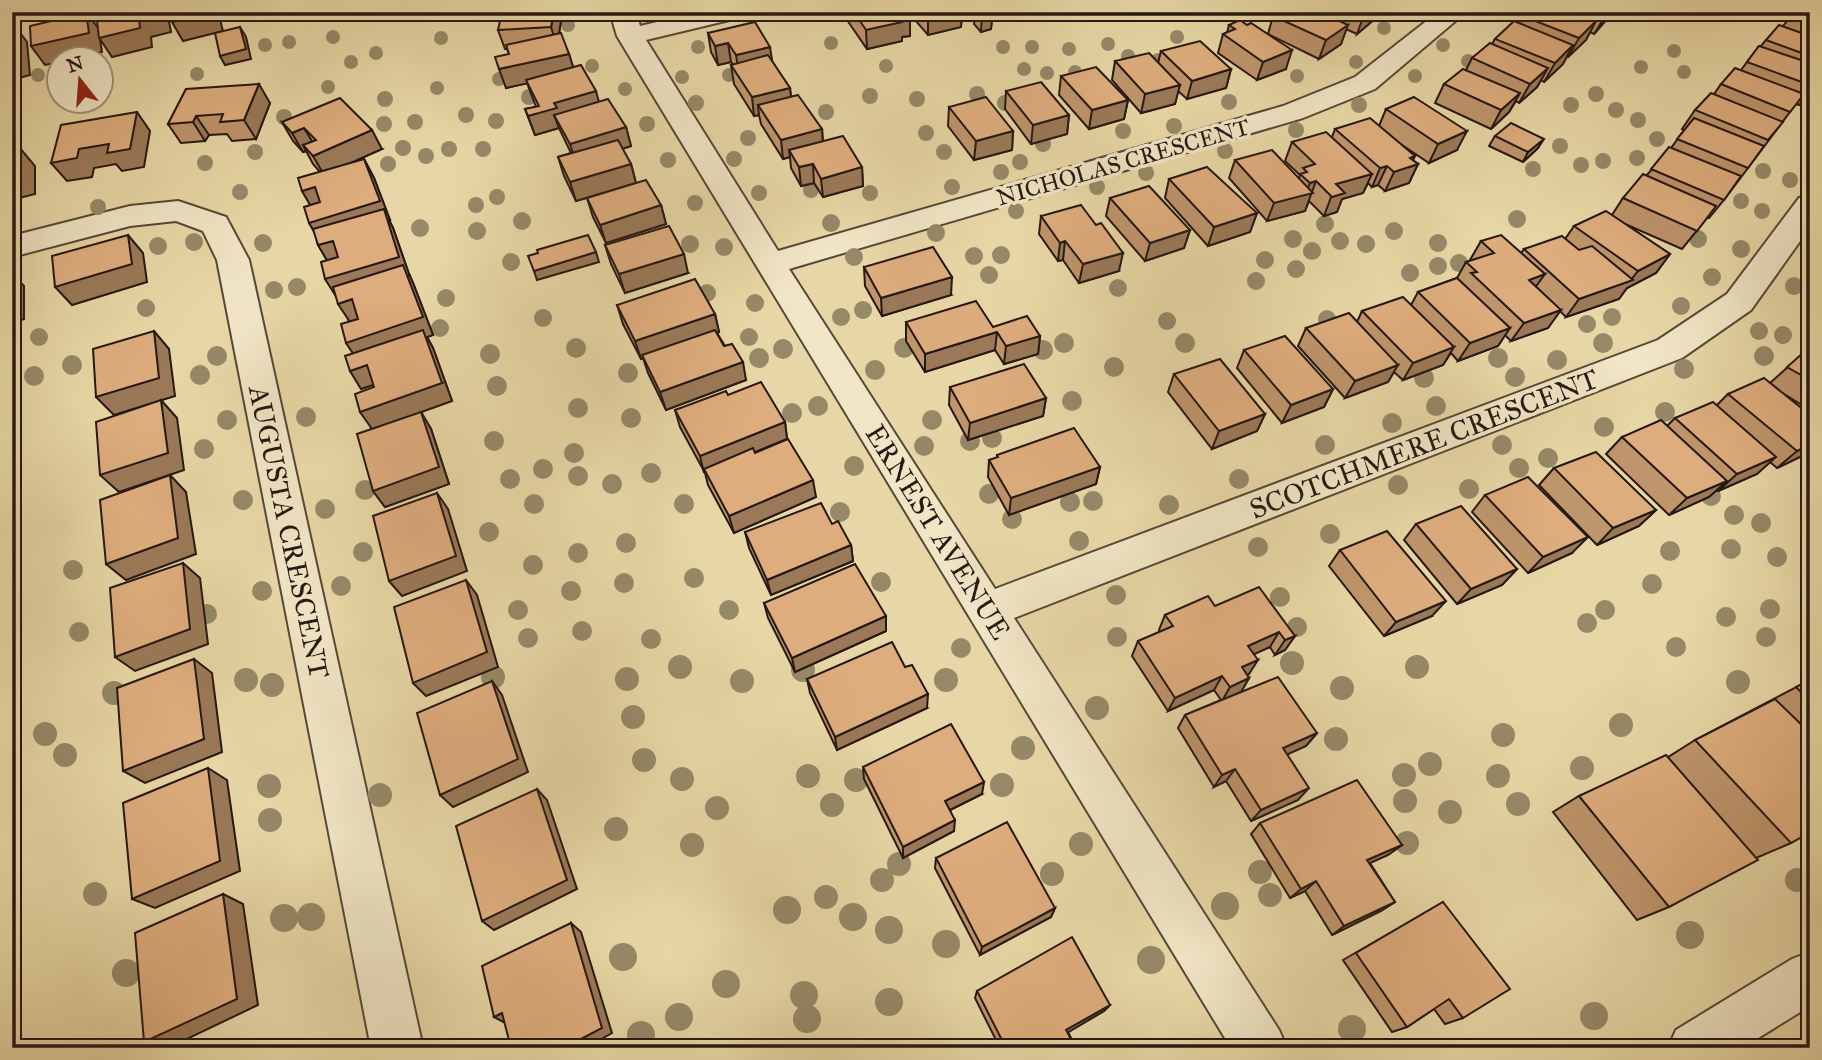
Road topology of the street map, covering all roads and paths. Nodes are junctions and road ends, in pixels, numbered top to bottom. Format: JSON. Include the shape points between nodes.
{"nodes":[{"id":1,"x":733,"y":12,"type":"edge"},
{"id":2,"x":1454,"y":12,"type":"edge"},
{"id":3,"x":627,"y":24,"type":"edge"},
{"id":4,"x":1810,"y":205,"type":"edge"},
{"id":5,"x":12,"y":247,"type":"edge"},
{"id":6,"x":770,"y":264,"type":"junction"},
{"id":7,"x":987,"y":610,"type":"junction"},
{"id":8,"x":1810,"y":977,"type":"edge"},
{"id":9,"x":397,"y":1048,"type":"edge"},
{"id":10,"x":1261,"y":1048,"type":"edge"},
{"id":11,"x":1694,"y":1048,"type":"edge"}],
"edges":[{"from":1,"to":3,"type":"street"},
{"from":2,"to":6,"type":"street","name":"NICHOLAS CRESCENT","via":[[1365,83],[1293,112]]},
{"from":3,"to":6,"type":"street","name":"ERNEST AVENUE"},
{"from":4,"to":7,"type":"street","name":"SCOTCHMERE CRESCENT","via":[[1739,302],[1670,349]]},
{"from":5,"to":9,"type":"street","name":"AUGUSTA CRESCENT","via":[[130,216],[178,211],[215,224],[233,260]]},
{"from":6,"to":7,"type":"street","name":"ERNEST AVENUE"},
{"from":7,"to":10,"type":"street","name":"ERNEST AVENUE"},
{"from":8,"to":11,"type":"street"}]}
